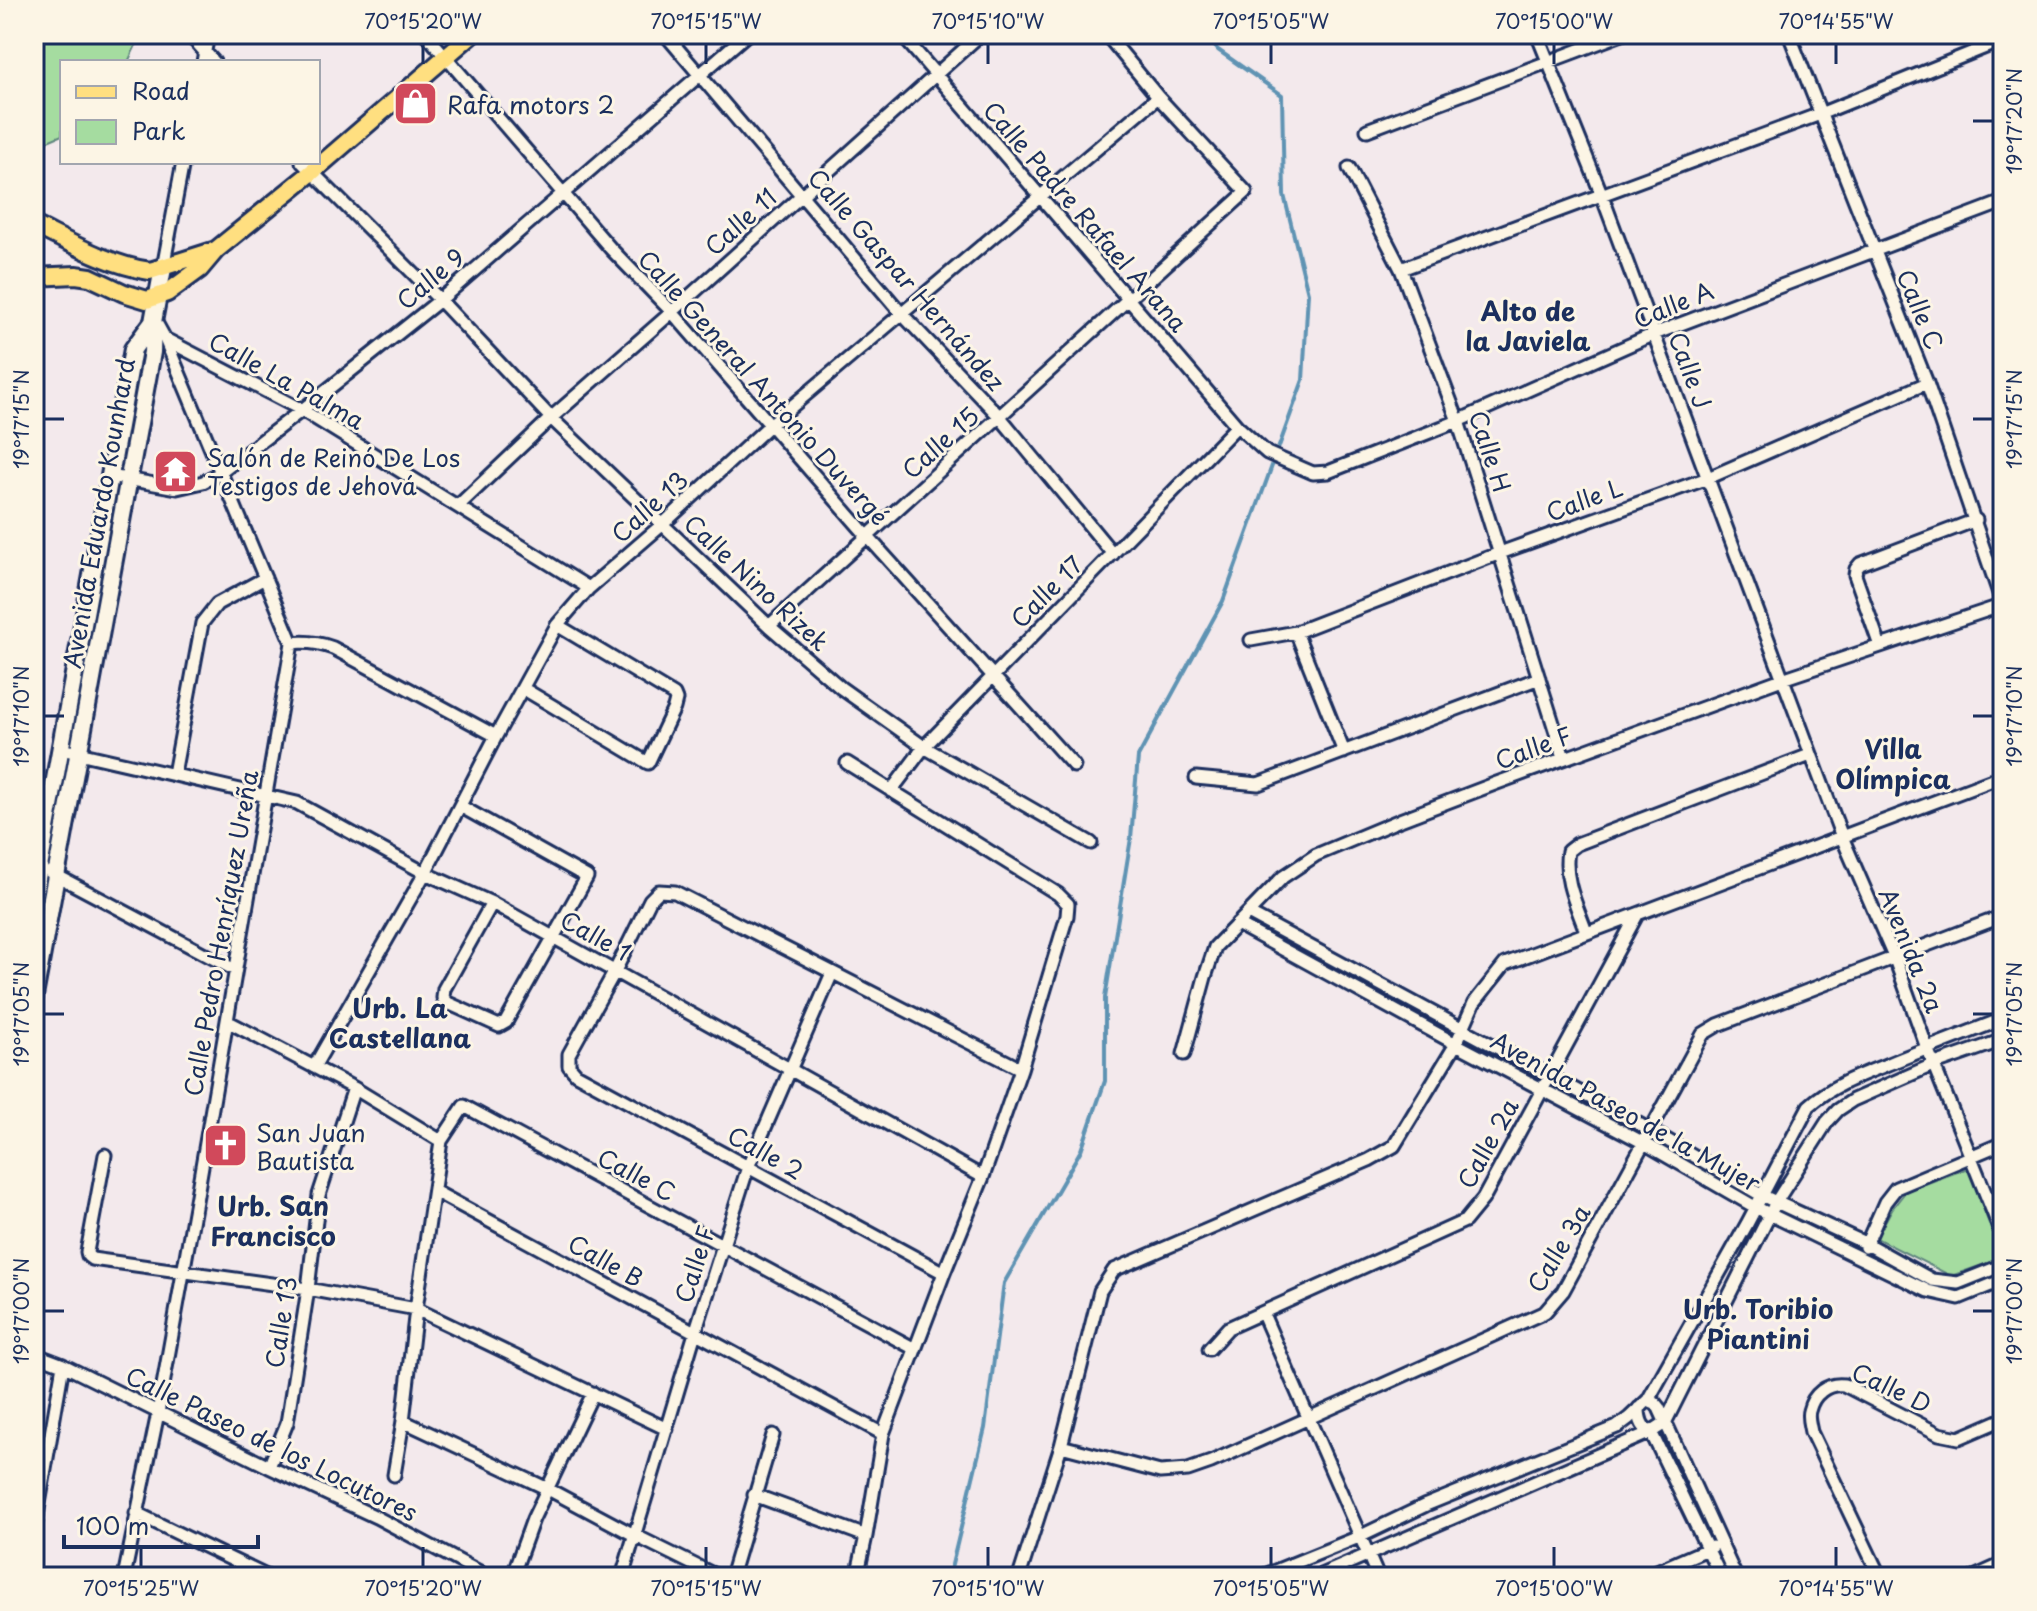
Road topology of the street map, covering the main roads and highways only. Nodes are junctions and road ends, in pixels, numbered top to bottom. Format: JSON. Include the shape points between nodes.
{"nodes":[{"id":1,"x":472,"y":34,"type":"edge"},
{"id":2,"x":320,"y":156,"type":"edge"},
{"id":3,"x":306,"y":167,"type":"edge"},
{"id":4,"x":34,"y":225,"type":"edge"},
{"id":5,"x":84,"y":250,"type":"junction"},
{"id":6,"x":216,"y":250,"type":"junction"},
{"id":7,"x":76,"y":275,"type":"junction"},
{"id":8,"x":34,"y":277,"type":"edge"}],
"edges":[{"from":1,"to":2,"type":"main road"},
{"from":3,"to":6,"type":"main road"},
{"from":4,"to":5,"type":"main road"},
{"from":5,"to":6,"type":"main road","via":[[150,271]]},
{"from":5,"to":7,"type":"main road"},
{"from":6,"to":7,"type":"main road","via":[[192,276],[147,300]]},
{"from":7,"to":8,"type":"main road"}]}
